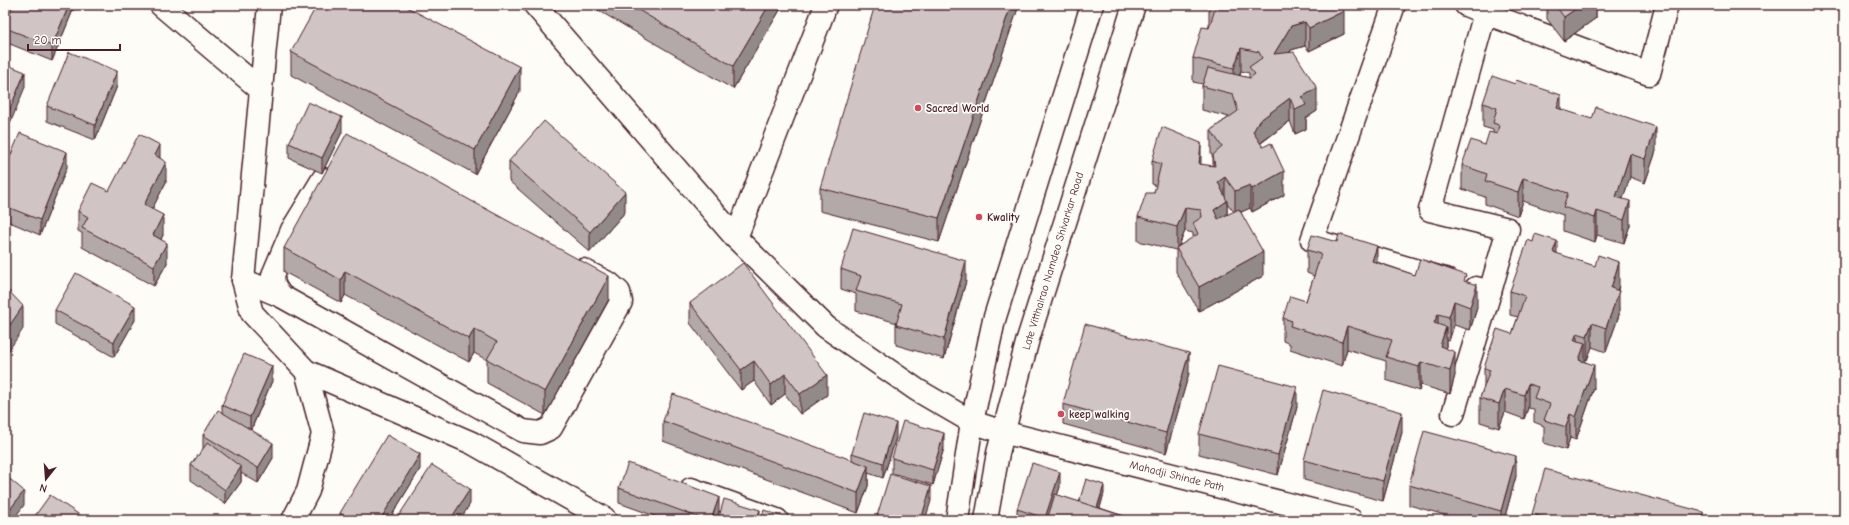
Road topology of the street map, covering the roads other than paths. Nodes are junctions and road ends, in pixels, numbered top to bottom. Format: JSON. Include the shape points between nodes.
{"nodes":[{"id":1,"x":161,"y":5,"type":"edge"},
{"id":2,"x":268,"y":5,"type":"edge"},
{"id":3,"x":535,"y":5,"type":"edge"},
{"id":4,"x":826,"y":5,"type":"edge"},
{"id":5,"x":1092,"y":5,"type":"edge"},
{"id":6,"x":1134,"y":5,"type":"edge"},
{"id":7,"x":1394,"y":5,"type":"edge"},
{"id":8,"x":1667,"y":5,"type":"edge"},
{"id":9,"x":1479,"y":8,"type":"edge"},
{"id":10,"x":260,"y":89,"type":"junction"},
{"id":11,"x":334,"y":160,"type":"edge"},
{"id":12,"x":736,"y":238,"type":"junction"},
{"id":13,"x":568,"y":261,"type":"edge"},
{"id":14,"x":243,"y":280,"type":"junction"},
{"id":15,"x":1490,"y":292,"type":"junction"},
{"id":16,"x":281,"y":296,"type":"junction"},
{"id":17,"x":306,"y":371,"type":"junction"},
{"id":18,"x":1453,"y":414,"type":"dead end"},
{"id":19,"x":972,"y":422,"type":"junction"},
{"id":20,"x":1003,"y":432,"type":"junction"},
{"id":21,"x":674,"y":482,"type":"edge"},
{"id":22,"x":604,"y":518,"type":"dead end"},
{"id":23,"x":293,"y":520,"type":"edge"},
{"id":24,"x":776,"y":520,"type":"edge"},
{"id":25,"x":956,"y":520,"type":"edge"},
{"id":26,"x":986,"y":520,"type":"edge"},
{"id":27,"x":1351,"y":520,"type":"edge"}],
"edges":[{"from":1,"to":10,"type":"street"},
{"from":2,"to":10,"type":"street"},
{"from":3,"to":12,"type":"street","name":"Mahadji Shinde Path"},
{"from":4,"to":12,"type":"street"},
{"from":5,"to":19,"type":"street","via":[[994,320]]},
{"from":6,"to":20,"type":"street","name":"Late Vitthalrao Namdeo Shivarkar Road","via":[[1030,333]]},
{"from":7,"to":15,"type":"street","via":[[1312,240]]},
{"from":8,"to":9,"type":"street","via":[[1650,74]]},
{"from":9,"to":15,"type":"street","via":[[1430,210],[1508,229]]},
{"from":10,"to":14,"type":"street"},
{"from":11,"to":16,"type":"street","via":[[292,230],[273,275],[274,285]]},
{"from":12,"to":19,"type":"street","name":"Mahadji Shinde Path","via":[[826,327],[917,390]]},
{"from":13,"to":16,"type":"street","via":[[610,284],[620,292],[621,302],[551,428],[540,433],[523,431]]},
{"from":14,"to":16,"type":"street"},
{"from":14,"to":17,"type":"street","via":[[252,313]]},
{"from":15,"to":18,"type":"street"},
{"from":17,"to":22,"type":"street","via":[[472,443]]},
{"from":17,"to":23,"type":"street","via":[[323,434],[308,491]]},
{"from":19,"to":20,"type":"street","name":"Mahadji Shinde Path"},
{"from":19,"to":25,"type":"street"},
{"from":20,"to":26,"type":"street","name":"Late Vitthalrao Namdeo Shivarkar Road"},
{"from":20,"to":27,"type":"street","name":"Mahadji Shinde Path"},
{"from":21,"to":24,"type":"street"}]}
